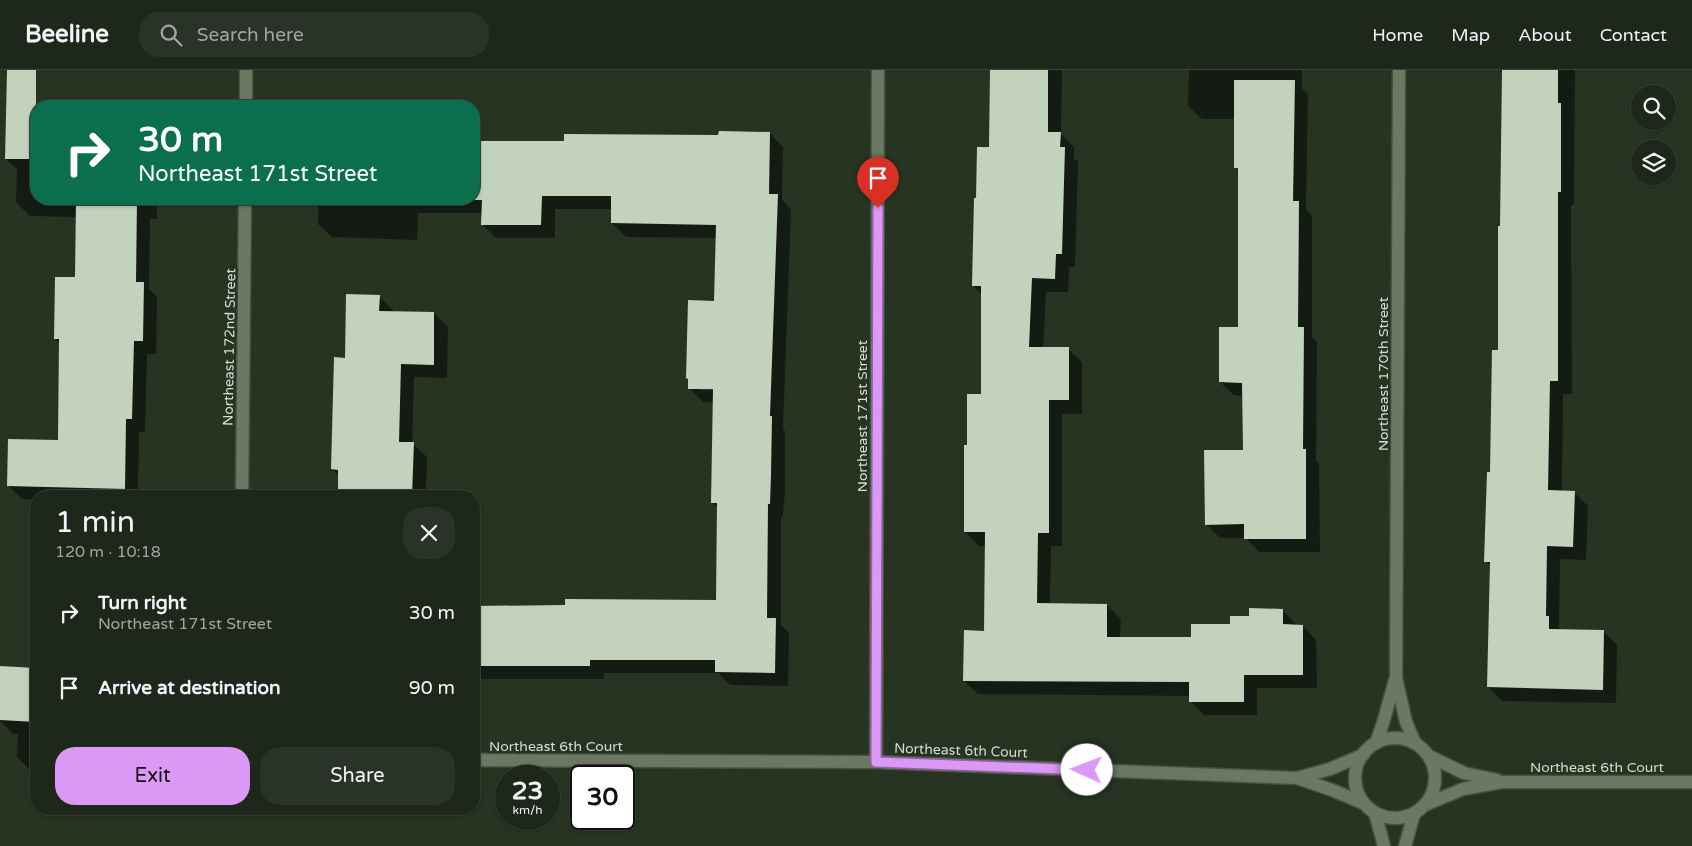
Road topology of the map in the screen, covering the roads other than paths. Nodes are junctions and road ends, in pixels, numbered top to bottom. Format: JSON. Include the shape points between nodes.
{"nodes":[{"id":1,"x":246,"y":70,"type":"edge"},
{"id":2,"x":878,"y":70,"type":"edge"},
{"id":3,"x":1399,"y":70,"type":"edge"},
{"id":4,"x":246,"y":100,"type":"edge"},
{"id":5,"x":245,"y":205,"type":"edge"},
{"id":6,"x":242,"y":490,"type":"edge"},
{"id":7,"x":1396,"y":678,"type":"junction"},
{"id":8,"x":1376,"y":743,"type":"junction"},
{"id":9,"x":1415,"y":744,"type":"junction"},
{"id":10,"x":1362,"y":755,"type":"junction"},
{"id":11,"x":1429,"y":756,"type":"junction"},
{"id":12,"x":480,"y":760,"type":"edge"},
{"id":13,"x":876,"y":762,"type":"junction"},
{"id":14,"x":1297,"y":778,"type":"junction"},
{"id":15,"x":1502,"y":782,"type":"junction"},
{"id":16,"x":1692,"y":782,"type":"edge"},
{"id":17,"x":1363,"y":803,"type":"junction"},
{"id":18,"x":1427,"y":804,"type":"junction"},
{"id":19,"x":1375,"y":813,"type":"junction"},
{"id":20,"x":1414,"y":814,"type":"junction"},
{"id":21,"x":1384,"y":846,"type":"edge"},
{"id":22,"x":1405,"y":846,"type":"edge"}],
"edges":[{"from":1,"to":4,"type":"street"},
{"from":2,"to":13,"type":"street","name":"Northeast 171st Street"},
{"from":3,"to":7,"type":"street","name":"Northeast 170th Street"},
{"from":5,"to":6,"type":"street","name":"Northeast 172nd Street"},
{"from":7,"to":8,"type":"street","name":"Northeast 170th Street"},
{"from":7,"to":9,"type":"street","name":"Northeast 170th Street","via":[[1406,722]]},
{"from":8,"to":9,"type":"street","via":[[1396,738]]},
{"from":8,"to":10,"type":"street"},
{"from":9,"to":11,"type":"street"},
{"from":10,"to":14,"type":"street","name":"Northeast 6th Court","via":[[1330,769]]},
{"from":10,"to":17,"type":"street","via":[[1356,767],[1355,780]]},
{"from":11,"to":15,"type":"street","name":"Northeast 6th Court","via":[[1464,773]]},
{"from":11,"to":18,"type":"street","via":[[1436,782]]},
{"from":12,"to":13,"type":"street","name":"Northeast 6th Court"},
{"from":13,"to":14,"type":"street","name":"Northeast 6th Court"},
{"from":14,"to":17,"type":"street","name":"Northeast 6th Court"},
{"from":15,"to":16,"type":"street","name":"Northeast 6th Court"},
{"from":15,"to":18,"type":"street","name":"Northeast 6th Court","via":[[1463,789]]},
{"from":17,"to":19,"type":"street"},
{"from":18,"to":20,"type":"street"},
{"from":19,"to":20,"type":"street","via":[[1395,819]]},
{"from":19,"to":21,"type":"street"},
{"from":20,"to":22,"type":"street"}]}
